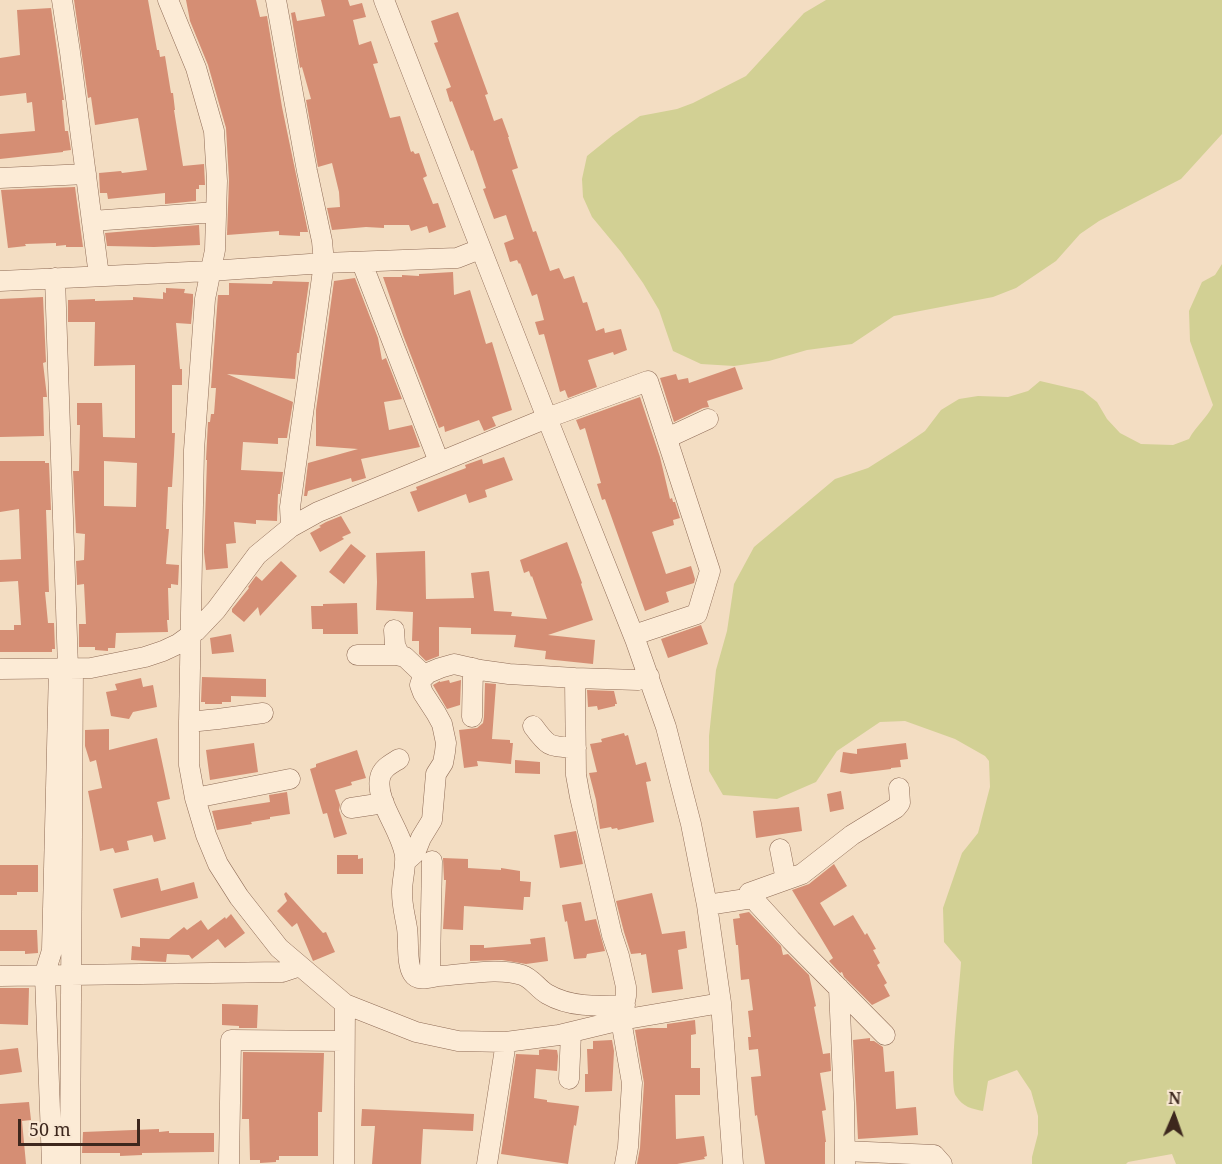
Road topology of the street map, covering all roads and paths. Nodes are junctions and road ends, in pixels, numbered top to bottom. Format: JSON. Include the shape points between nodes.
{"nodes":[{"id":1,"x":62,"y":0,"type":"edge"},
{"id":2,"x":168,"y":0,"type":"edge"},
{"id":3,"x":276,"y":0,"type":"edge"},
{"id":4,"x":384,"y":0,"type":"edge"},
{"id":5,"x":86,"y":174,"type":"junction"},
{"id":6,"x":0,"y":178,"type":"edge"},
{"id":7,"x":216,"y":212,"type":"junction"},
{"id":8,"x":92,"y":220,"type":"junction"},
{"id":9,"x":480,"y":249,"type":"junction"},
{"id":10,"x":362,"y":262,"type":"junction"},
{"id":11,"x":324,"y":263,"type":"junction"},
{"id":12,"x":210,"y":271,"type":"junction"},
{"id":13,"x":99,"y":276,"type":"junction"},
{"id":14,"x":55,"y":278,"type":"junction"},
{"id":15,"x":0,"y":281,"type":"edge"},
{"id":16,"x":547,"y":418,"type":"junction"},
{"id":17,"x":708,"y":419,"type":"dead end"},
{"id":18,"x":667,"y":438,"type":"junction"},
{"id":19,"x":439,"y":462,"type":"junction"},
{"id":20,"x":291,"y":527,"type":"junction"},
{"id":21,"x":394,"y":630,"type":"dead end"},
{"id":22,"x":191,"y":634,"type":"junction"},
{"id":23,"x":634,"y":635,"type":"junction"},
{"id":24,"x":357,"y":655,"type":"dead end"},
{"id":25,"x":400,"y":656,"type":"junction"},
{"id":26,"x":66,"y":668,"type":"junction"},
{"id":27,"x":473,"y":668,"type":"junction"},
{"id":28,"x":0,"y":669,"type":"edge"},
{"id":29,"x":425,"y":676,"type":"junction"},
{"id":30,"x":649,"y":676,"type":"junction"},
{"id":31,"x":575,"y":678,"type":"junction"},
{"id":32,"x":263,"y":713,"type":"dead end"},
{"id":33,"x":472,"y":717,"type":"dead end"},
{"id":34,"x":189,"y":722,"type":"junction"},
{"id":35,"x":533,"y":726,"type":"dead end"},
{"id":36,"x":576,"y":748,"type":"junction"},
{"id":37,"x":399,"y":759,"type":"dead end"},
{"id":38,"x":290,"y":779,"type":"dead end"},
{"id":39,"x":898,"y":788,"type":"dead end"},
{"id":40,"x":195,"y":798,"type":"junction"},
{"id":41,"x":384,"y":803,"type":"junction"},
{"id":42,"x":351,"y":808,"type":"dead end"},
{"id":43,"x":780,"y":849,"type":"dead end"},
{"id":44,"x":432,"y":861,"type":"dead end"},
{"id":45,"x":405,"y":862,"type":"junction"},
{"id":46,"x":786,"y":880,"type":"junction"},
{"id":47,"x":753,"y":898,"type":"junction"},
{"id":48,"x":707,"y":905,"type":"junction"},
{"id":49,"x":300,"y":966,"type":"junction"},
{"id":50,"x":0,"y":976,"type":"edge"},
{"id":51,"x":45,"y":976,"type":"junction"},
{"id":52,"x":71,"y":976,"type":"junction"},
{"id":53,"x":438,"y":976,"type":"junction"},
{"id":54,"x":839,"y":988,"type":"junction"},
{"id":55,"x":721,"y":1003,"type":"junction"},
{"id":56,"x":345,"y":1004,"type":"junction"},
{"id":57,"x":623,"y":1013,"type":"junction"},
{"id":58,"x":571,"y":1033,"type":"junction"},
{"id":59,"x":885,"y":1035,"type":"dead end"},
{"id":60,"x":344,"y":1041,"type":"junction"},
{"id":61,"x":506,"y":1042,"type":"junction"},
{"id":62,"x":569,"y":1079,"type":"dead end"},
{"id":63,"x":845,"y":1157,"type":"edge"},
{"id":64,"x":52,"y":1164,"type":"edge"},
{"id":65,"x":70,"y":1164,"type":"edge"},
{"id":66,"x":229,"y":1164,"type":"edge"},
{"id":67,"x":344,"y":1164,"type":"edge"},
{"id":68,"x":487,"y":1164,"type":"edge"},
{"id":69,"x":625,"y":1164,"type":"edge"},
{"id":70,"x":732,"y":1164,"type":"edge"},
{"id":71,"x":942,"y":1164,"type":"edge"}],
"edges":[{"from":1,"to":5,"type":"street"},
{"from":2,"to":7,"type":"street","via":[[196,68],[214,131]]},
{"from":3,"to":11,"type":"street"},
{"from":4,"to":9,"type":"street"},
{"from":5,"to":6,"type":"street"},
{"from":5,"to":8,"type":"street"},
{"from":7,"to":8,"type":"street"},
{"from":7,"to":12,"type":"street"},
{"from":8,"to":13,"type":"street"},
{"from":9,"to":10,"type":"street","via":[[457,258]]},
{"from":9,"to":16,"type":"street"},
{"from":10,"to":11,"type":"street"},
{"from":10,"to":19,"type":"street"},
{"from":11,"to":12,"type":"street"},
{"from":11,"to":20,"type":"street","via":[[290,507]]},
{"from":12,"to":13,"type":"street"},
{"from":12,"to":22,"type":"street","via":[[194,450]]},
{"from":13,"to":14,"type":"street"},
{"from":14,"to":15,"type":"street"},
{"from":14,"to":26,"type":"street"},
{"from":16,"to":18,"type":"street","via":[[648,381]]},
{"from":16,"to":19,"type":"street"},
{"from":16,"to":23,"type":"street"},
{"from":17,"to":18,"type":"street"},
{"from":18,"to":23,"type":"street","via":[[710,571],[697,614]]},
{"from":19,"to":20,"type":"street"},
{"from":20,"to":22,"type":"street","via":[[257,555],[216,610]]},
{"from":21,"to":25,"type":"street"},
{"from":22,"to":26,"type":"street","via":[[178,644],[145,657],[92,668]]},
{"from":22,"to":34,"type":"street"},
{"from":23,"to":30,"type":"street"},
{"from":24,"to":25,"type":"street"},
{"from":25,"to":29,"type":"street"},
{"from":26,"to":28,"type":"street"},
{"from":26,"to":51,"type":"street","via":[[52,950]]},
{"from":26,"to":52,"type":"street"},
{"from":27,"to":29,"type":"street","via":[[454,664]]},
{"from":27,"to":31,"type":"street"},
{"from":27,"to":33,"type":"street"},
{"from":29,"to":45,"type":"street","via":[[420,685],[442,724],[446,743],[443,763],[436,774],[432,820],[415,853]]},
{"from":30,"to":31,"type":"street","via":[[638,680]]},
{"from":30,"to":48,"type":"street","via":[[686,803]]},
{"from":31,"to":36,"type":"street"},
{"from":32,"to":34,"type":"street"},
{"from":34,"to":40,"type":"street","via":[[189,765]]},
{"from":35,"to":36,"type":"street","via":[[550,746]]},
{"from":36,"to":57,"type":"street","via":[[580,797],[626,987]]},
{"from":37,"to":41,"type":"street","via":[[381,773]]},
{"from":38,"to":40,"type":"street"},
{"from":39,"to":46,"type":"street","via":[[900,803],[896,808],[852,835],[802,874]]},
{"from":40,"to":49,"type":"street","via":[[218,864],[279,948]]},
{"from":41,"to":42,"type":"street"},
{"from":41,"to":45,"type":"street","via":[[400,836]]},
{"from":43,"to":46,"type":"street"},
{"from":44,"to":53,"type":"street","via":[[430,969]]},
{"from":45,"to":53,"type":"street","via":[[402,908],[413,975]]},
{"from":46,"to":47,"type":"street","via":[[749,893]]},
{"from":47,"to":48,"type":"street"},
{"from":47,"to":54,"type":"street"},
{"from":48,"to":55,"type":"street"},
{"from":49,"to":52,"type":"street","via":[[282,972]]},
{"from":49,"to":56,"type":"street"},
{"from":50,"to":51,"type":"street"},
{"from":51,"to":52,"type":"street"},
{"from":51,"to":64,"type":"street"},
{"from":52,"to":65,"type":"street"},
{"from":53,"to":57,"type":"street","via":[[479,972],[522,975],[557,1000]]},
{"from":54,"to":59,"type":"street"},
{"from":54,"to":63,"type":"street"},
{"from":55,"to":57,"type":"street"},
{"from":55,"to":70,"type":"street"},
{"from":56,"to":60,"type":"street"},
{"from":56,"to":61,"type":"street","via":[[416,1032],[458,1041]]},
{"from":57,"to":58,"type":"street"},
{"from":57,"to":69,"type":"street","via":[[632,1083]]},
{"from":58,"to":61,"type":"street"},
{"from":58,"to":62,"type":"street"},
{"from":60,"to":66,"type":"street","via":[[231,1040]]},
{"from":60,"to":67,"type":"street"},
{"from":61,"to":68,"type":"street"},
{"from":63,"to":71,"type":"street","via":[[934,1155]]}]}
